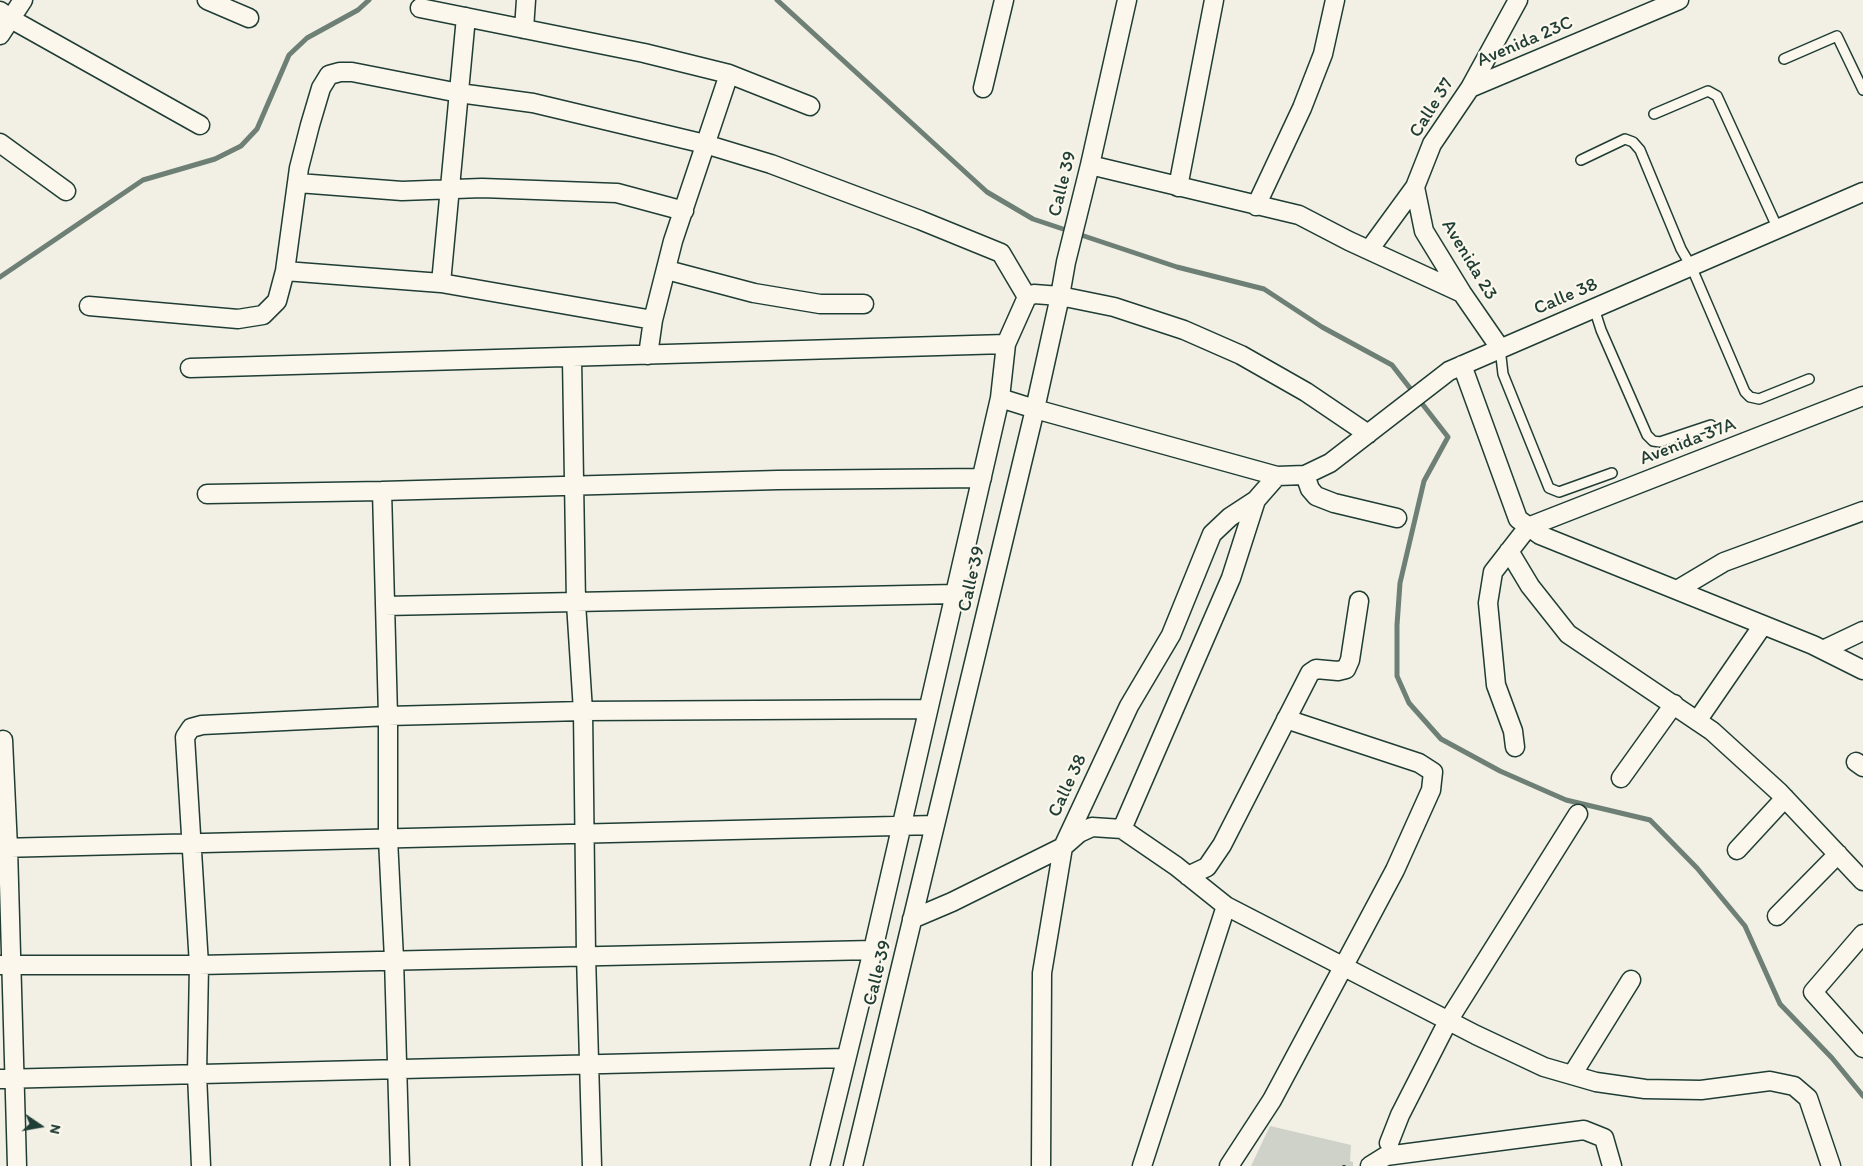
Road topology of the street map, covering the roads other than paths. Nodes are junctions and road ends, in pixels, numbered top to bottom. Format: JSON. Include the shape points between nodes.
{"nodes":[{"id":1,"x":23,"y":0,"type":"edge"},
{"id":2,"x":207,"y":0,"type":"edge"},
{"id":3,"x":526,"y":0,"type":"edge"},
{"id":4,"x":1004,"y":0,"type":"edge"},
{"id":5,"x":1127,"y":0,"type":"edge"},
{"id":6,"x":1214,"y":0,"type":"edge"},
{"id":7,"x":1335,"y":0,"type":"edge"},
{"id":8,"x":1518,"y":0,"type":"edge"},
{"id":9,"x":1679,"y":0,"type":"edge"},
{"id":10,"x":420,"y":8,"type":"dead end"},
{"id":11,"x":5,"y":15,"type":"edge"},
{"id":12,"x":466,"y":17,"type":"junction"},
{"id":13,"x":248,"y":18,"type":"dead end"},
{"id":14,"x":524,"y":29,"type":"junction"},
{"id":15,"x":0,"y":35,"type":"edge"},
{"id":16,"x":1784,"y":59,"type":"dead end"},
{"id":17,"x":729,"y":74,"type":"junction"},
{"id":18,"x":983,"y":88,"type":"dead end"},
{"id":19,"x":1470,"y":88,"type":"junction"},
{"id":20,"x":1863,"y":90,"type":"edge"},
{"id":21,"x":459,"y":93,"type":"junction"},
{"id":22,"x":810,"y":106,"type":"dead end"},
{"id":23,"x":1654,"y":114,"type":"dead end"},
{"id":24,"x":200,"y":125,"type":"dead end"},
{"id":25,"x":0,"y":143,"type":"edge"},
{"id":26,"x":704,"y":144,"type":"junction"},
{"id":27,"x":1581,"y":160,"type":"dead end"},
{"id":28,"x":1090,"y":165,"type":"junction"},
{"id":29,"x":298,"y":183,"type":"junction"},
{"id":30,"x":1178,"y":187,"type":"junction"},
{"id":31,"x":1415,"y":187,"type":"junction"},
{"id":32,"x":450,"y":190,"type":"junction"},
{"id":33,"x":66,"y":191,"type":"dead end"},
{"id":34,"x":1863,"y":192,"type":"edge"},
{"id":35,"x":1256,"y":206,"type":"junction"},
{"id":36,"x":684,"y":212,"type":"junction"},
{"id":37,"x":1778,"y":229,"type":"junction"},
{"id":38,"x":1369,"y":250,"type":"junction"},
{"id":39,"x":1691,"y":266,"type":"junction"},
{"id":40,"x":285,"y":270,"type":"junction"},
{"id":41,"x":667,"y":270,"type":"junction"},
{"id":42,"x":441,"y":283,"type":"junction"},
{"id":43,"x":1462,"y":294,"type":"junction"},
{"id":44,"x":1060,"y":296,"type":"junction"},
{"id":45,"x":1027,"y":297,"type":"junction"},
{"id":46,"x":864,"y":304,"type":"dead end"},
{"id":47,"x":89,"y":306,"type":"dead end"},
{"id":48,"x":1594,"y":308,"type":"junction"},
{"id":49,"x":653,"y":320,"type":"junction"},
{"id":50,"x":1006,"y":344,"type":"junction"},
{"id":51,"x":1500,"y":348,"type":"junction"},
{"id":52,"x":648,"y":355,"type":"junction"},
{"id":53,"x":572,"y":358,"type":"junction"},
{"id":54,"x":1462,"y":365,"type":"junction"},
{"id":55,"x":190,"y":368,"type":"dead end"},
{"id":56,"x":1809,"y":380,"type":"dead end"},
{"id":57,"x":1863,"y":396,"type":"edge"},
{"id":58,"x":1000,"y":398,"type":"junction"},
{"id":59,"x":1034,"y":409,"type":"junction"},
{"id":60,"x":1711,"y":425,"type":"dead end"},
{"id":61,"x":1368,"y":434,"type":"junction"},
{"id":62,"x":1612,"y":473,"type":"dead end"},
{"id":63,"x":1305,"y":475,"type":"junction"},
{"id":64,"x":1277,"y":476,"type":"junction"},
{"id":65,"x":982,"y":478,"type":"junction"},
{"id":66,"x":574,"y":486,"type":"junction"},
{"id":67,"x":382,"y":491,"type":"junction"},
{"id":68,"x":207,"y":494,"type":"dead end"},
{"id":69,"x":1256,"y":500,"type":"junction"},
{"id":70,"x":1863,"y":511,"type":"edge"},
{"id":71,"x":1397,"y":518,"type":"dead end"},
{"id":72,"x":1528,"y":526,"type":"junction"},
{"id":73,"x":1509,"y":551,"type":"junction"},
{"id":74,"x":1677,"y":590,"type":"junction"},
{"id":75,"x":955,"y":594,"type":"junction"},
{"id":76,"x":1359,"y":601,"type":"dead end"},
{"id":77,"x":576,"y":603,"type":"junction"},
{"id":78,"x":385,"y":606,"type":"junction"},
{"id":79,"x":1763,"y":625,"type":"junction"},
{"id":80,"x":1863,"y":631,"type":"edge"},
{"id":81,"x":1823,"y":650,"type":"junction"},
{"id":82,"x":1863,"y":670,"type":"edge"},
{"id":83,"x":1674,"y":704,"type":"junction"},
{"id":84,"x":928,"y":709,"type":"junction"},
{"id":85,"x":583,"y":712,"type":"junction"},
{"id":86,"x":388,"y":716,"type":"junction"},
{"id":87,"x":1286,"y":719,"type":"junction"},
{"id":88,"x":1697,"y":721,"type":"junction"},
{"id":89,"x":3,"y":740,"type":"dead end"},
{"id":90,"x":1515,"y":746,"type":"dead end"},
{"id":91,"x":1621,"y":778,"type":"dead end"},
{"id":92,"x":1785,"y":798,"type":"junction"},
{"id":93,"x":1578,"y":814,"type":"dead end"},
{"id":94,"x":935,"y":825,"type":"junction"},
{"id":95,"x":901,"y":826,"type":"junction"},
{"id":96,"x":1122,"y":829,"type":"junction"},
{"id":97,"x":585,"y":834,"type":"junction"},
{"id":98,"x":388,"y":839,"type":"junction"},
{"id":99,"x":193,"y":844,"type":"junction"},
{"id":100,"x":1063,"y":847,"type":"junction"},
{"id":101,"x":4,"y":848,"type":"edge"},
{"id":102,"x":1737,"y":850,"type":"dead end"},
{"id":103,"x":1838,"y":854,"type":"junction"},
{"id":104,"x":1188,"y":876,"type":"junction"},
{"id":105,"x":1863,"y":881,"type":"edge"},
{"id":106,"x":1226,"y":906,"type":"junction"},
{"id":107,"x":1776,"y":916,"type":"dead end"},
{"id":108,"x":912,"y":919,"type":"junction"},
{"id":109,"x":1863,"y":934,"type":"edge"},
{"id":110,"x":873,"y":950,"type":"junction"},
{"id":111,"x":586,"y":955,"type":"junction"},
{"id":112,"x":394,"y":960,"type":"junction"},
{"id":113,"x":199,"y":964,"type":"junction"},
{"id":114,"x":6,"y":965,"type":"edge"},
{"id":115,"x":1343,"y":967,"type":"junction"},
{"id":116,"x":1631,"y":980,"type":"dead end"},
{"id":117,"x":1448,"y":1021,"type":"junction"},
{"id":118,"x":1863,"y":1048,"type":"edge"},
{"id":119,"x":846,"y":1058,"type":"junction"},
{"id":120,"x":589,"y":1064,"type":"junction"},
{"id":121,"x":397,"y":1068,"type":"junction"},
{"id":122,"x":197,"y":1074,"type":"junction"},
{"id":123,"x":1572,"y":1075,"type":"junction"},
{"id":124,"x":7,"y":1079,"type":"edge"},
{"id":125,"x":1389,"y":1144,"type":"dead end"},
{"id":126,"x":17,"y":1166,"type":"edge"},
{"id":127,"x":202,"y":1166,"type":"edge"},
{"id":128,"x":400,"y":1166,"type":"edge"},
{"id":129,"x":592,"y":1166,"type":"edge"},
{"id":130,"x":820,"y":1166,"type":"edge"},
{"id":131,"x":853,"y":1166,"type":"edge"},
{"id":132,"x":1041,"y":1166,"type":"edge"},
{"id":133,"x":1142,"y":1166,"type":"edge"},
{"id":134,"x":1229,"y":1166,"type":"edge"},
{"id":135,"x":1370,"y":1166,"type":"edge"},
{"id":136,"x":1612,"y":1166,"type":"edge"},
{"id":137,"x":1830,"y":1166,"type":"edge"}],
"edges":[{"from":1,"to":11,"type":"street"},
{"from":2,"to":13,"type":"street"},
{"from":3,"to":14,"type":"street"},
{"from":4,"to":18,"type":"street"},
{"from":5,"to":28,"type":"street","name":"Calle 39"},
{"from":6,"to":30,"type":"street"},
{"from":7,"to":35,"type":"street","via":[[1323,54],[1302,108]]},
{"from":8,"to":19,"type":"street","name":"Calle 37"},
{"from":9,"to":19,"type":"street","name":"Avenida 23C"},
{"from":10,"to":12,"type":"street"},
{"from":11,"to":15,"type":"street"},
{"from":11,"to":24,"type":"street"},
{"from":12,"to":14,"type":"street"},
{"from":12,"to":21,"type":"street"},
{"from":14,"to":17,"type":"street"},
{"from":16,"to":20,"type":"lane","via":[[1837,36]]},
{"from":17,"to":22,"type":"street"},
{"from":17,"to":26,"type":"street"},
{"from":19,"to":31,"type":"street","name":"Calle 37","via":[[1432,144]]},
{"from":21,"to":26,"type":"street","via":[[533,103]]},
{"from":21,"to":29,"type":"street","via":[[352,72],[329,75],[321,88],[310,125]]},
{"from":21,"to":32,"type":"street"},
{"from":23,"to":37,"type":"lane","via":[[1708,91],[1718,96]]},
{"from":25,"to":33,"type":"street"},
{"from":26,"to":36,"type":"street"},
{"from":26,"to":45,"type":"street","via":[[770,164],[1001,253]]},
{"from":27,"to":39,"type":"lane","via":[[1625,139],[1633,142],[1640,150]]},
{"from":28,"to":30,"type":"street"},
{"from":28,"to":44,"type":"street","name":"Calle 39"},
{"from":29,"to":32,"type":"street"},
{"from":29,"to":40,"type":"street"},
{"from":30,"to":35,"type":"street"},
{"from":31,"to":38,"type":"street","name":"Calle 37"},
{"from":31,"to":43,"type":"street","name":"Avenida 23","via":[[1424,231]]},
{"from":32,"to":36,"type":"street","via":[[482,188],[616,194]]},
{"from":32,"to":42,"type":"street"},
{"from":34,"to":37,"type":"street","name":"Calle 38"},
{"from":35,"to":38,"type":"street","via":[[1299,215]]},
{"from":36,"to":41,"type":"street"},
{"from":37,"to":39,"type":"street","name":"Calle 38"},
{"from":38,"to":43,"type":"street"},
{"from":39,"to":48,"type":"street","name":"Calle 38"},
{"from":39,"to":56,"type":"lane","via":[[1745,392],[1750,397],[1759,399]]},
{"from":40,"to":42,"type":"street"},
{"from":40,"to":47,"type":"street","via":[[277,301],[263,315],[238,319]]},
{"from":41,"to":46,"type":"street","via":[[754,293],[820,304]]},
{"from":41,"to":49,"type":"street"},
{"from":42,"to":49,"type":"street"},
{"from":43,"to":51,"type":"street","name":"Avenida 23"},
{"from":44,"to":45,"type":"street","via":[[1034,294]]},
{"from":44,"to":59,"type":"street","name":"Calle 39"},
{"from":44,"to":61,"type":"street","via":[[1114,307],[1184,330],[1241,355],[1306,392]]},
{"from":45,"to":50,"type":"street"},
{"from":48,"to":51,"type":"street","name":"Calle 38"},
{"from":48,"to":60,"type":"lane","via":[[1647,435],[1660,442]]},
{"from":49,"to":52,"type":"street"},
{"from":50,"to":52,"type":"street"},
{"from":50,"to":58,"type":"street"},
{"from":51,"to":54,"type":"street","name":"Calle 38"},
{"from":51,"to":62,"type":"lane","via":[[1503,374],[1549,488],[1559,492]]},
{"from":52,"to":53,"type":"street"},
{"from":53,"to":55,"type":"street"},
{"from":53,"to":66,"type":"street"},
{"from":54,"to":61,"type":"street","name":"Calle 38","via":[[1449,371]]},
{"from":54,"to":72,"type":"street","via":[[1518,519]]},
{"from":57,"to":72,"type":"street","name":"Avenida 37A"},
{"from":58,"to":59,"type":"street"},
{"from":58,"to":65,"type":"street"},
{"from":59,"to":64,"type":"street"},
{"from":59,"to":94,"type":"street","name":"Calle 39"},
{"from":61,"to":63,"type":"street","name":"Calle 38","via":[[1330,463]]},
{"from":63,"to":64,"type":"street"},
{"from":63,"to":71,"type":"street","via":[[1316,496]]},
{"from":64,"to":69,"type":"street","name":"Calle 38"},
{"from":65,"to":66,"type":"street"},
{"from":65,"to":75,"type":"street"},
{"from":66,"to":67,"type":"street"},
{"from":66,"to":77,"type":"street"},
{"from":67,"to":68,"type":"street"},
{"from":67,"to":78,"type":"street"},
{"from":69,"to":96,"type":"street","via":[[1232,578]]},
{"from":69,"to":100,"type":"street","name":"Calle 38","via":[[1212,534],[1171,634],[1129,706]]},
{"from":70,"to":74,"type":"street","via":[[1724,562]]},
{"from":72,"to":73,"type":"street"},
{"from":72,"to":74,"type":"street","via":[[1540,535]]},
{"from":73,"to":83,"type":"street","via":[[1530,586],[1568,634]]},
{"from":73,"to":90,"type":"street","via":[[1493,572],[1488,604],[1496,685],[1514,731]]},
{"from":74,"to":79,"type":"street"},
{"from":75,"to":77,"type":"street"},
{"from":75,"to":84,"type":"street"},
{"from":76,"to":87,"type":"street","via":[[1346,669],[1316,668],[1310,673]]},
{"from":77,"to":78,"type":"street"},
{"from":77,"to":85,"type":"street"},
{"from":78,"to":86,"type":"street"},
{"from":79,"to":81,"type":"street"},
{"from":79,"to":88,"type":"street"},
{"from":80,"to":81,"type":"street"},
{"from":81,"to":82,"type":"street"},
{"from":83,"to":88,"type":"street"},
{"from":83,"to":91,"type":"street"},
{"from":84,"to":85,"type":"street"},
{"from":84,"to":95,"type":"street"},
{"from":85,"to":86,"type":"street"},
{"from":85,"to":97,"type":"street"},
{"from":86,"to":98,"type":"street"},
{"from":86,"to":99,"type":"street","via":[[191,728],[185,737]]},
{"from":87,"to":104,"type":"street","via":[[1222,845],[1207,867]]},
{"from":87,"to":115,"type":"street","via":[[1419,763],[1433,772],[1431,790],[1395,870]]},
{"from":88,"to":92,"type":"street"},
{"from":89,"to":101,"type":"street"},
{"from":92,"to":102,"type":"street"},
{"from":92,"to":103,"type":"street"},
{"from":93,"to":117,"type":"street"},
{"from":94,"to":95,"type":"street"},
{"from":94,"to":108,"type":"street","name":"Calle 39"},
{"from":95,"to":97,"type":"street"},
{"from":95,"to":110,"type":"street"},
{"from":96,"to":100,"type":"street","via":[[1092,827]]},
{"from":96,"to":104,"type":"street"},
{"from":97,"to":98,"type":"street"},
{"from":97,"to":111,"type":"street"},
{"from":98,"to":99,"type":"street"},
{"from":98,"to":112,"type":"street"},
{"from":99,"to":101,"type":"street"},
{"from":99,"to":113,"type":"street"},
{"from":100,"to":108,"type":"street"},
{"from":100,"to":132,"type":"street","name":"Calle 38","via":[[1042,973]]},
{"from":101,"to":114,"type":"street"},
{"from":103,"to":105,"type":"street"},
{"from":103,"to":107,"type":"street"},
{"from":104,"to":106,"type":"street"},
{"from":106,"to":115,"type":"street"},
{"from":106,"to":133,"type":"street"},
{"from":108,"to":131,"type":"street","name":"Calle 39"},
{"from":109,"to":118,"type":"street","via":[[1812,992]]},
{"from":110,"to":111,"type":"street"},
{"from":110,"to":119,"type":"street"},
{"from":111,"to":112,"type":"street"},
{"from":111,"to":120,"type":"street"},
{"from":112,"to":113,"type":"street"},
{"from":112,"to":121,"type":"street"},
{"from":113,"to":114,"type":"street"},
{"from":113,"to":122,"type":"street"},
{"from":114,"to":124,"type":"street"},
{"from":115,"to":117,"type":"street"},
{"from":115,"to":134,"type":"street","via":[[1272,1100]]},
{"from":116,"to":123,"type":"street"},
{"from":117,"to":123,"type":"street","via":[[1544,1067]]},
{"from":117,"to":125,"type":"street","via":[[1400,1114]]},
{"from":119,"to":120,"type":"street"},
{"from":119,"to":130,"type":"street"},
{"from":120,"to":121,"type":"street"},
{"from":120,"to":129,"type":"street"},
{"from":121,"to":122,"type":"street"},
{"from":121,"to":128,"type":"street"},
{"from":122,"to":124,"type":"street"},
{"from":122,"to":127,"type":"street"},
{"from":123,"to":137,"type":"street","via":[[1645,1089],[1701,1090],[1770,1081],[1794,1086],[1808,1098]]},
{"from":124,"to":126,"type":"street"},
{"from":135,"to":136,"type":"street","via":[[1386,1156],[1584,1130],[1604,1138]]}]}
